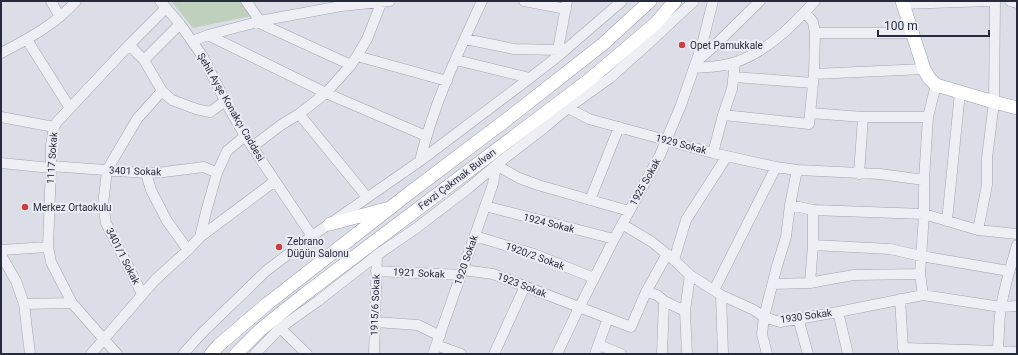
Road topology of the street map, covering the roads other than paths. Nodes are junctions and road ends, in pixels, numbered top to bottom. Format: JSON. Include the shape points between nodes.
{"nodes":[{"id":1,"x":51,"y":1,"type":"edge"},
{"id":2,"x":76,"y":1,"type":"edge"},
{"id":3,"x":246,"y":1,"type":"edge"},
{"id":4,"x":385,"y":1,"type":"edge"},
{"id":5,"x":482,"y":1,"type":"edge"},
{"id":6,"x":524,"y":1,"type":"edge"},
{"id":7,"x":622,"y":1,"type":"edge"},
{"id":8,"x":650,"y":1,"type":"edge"},
{"id":9,"x":675,"y":1,"type":"edge"},
{"id":10,"x":694,"y":1,"type":"edge"},
{"id":11,"x":713,"y":1,"type":"edge"},
{"id":12,"x":760,"y":1,"type":"edge"},
{"id":13,"x":814,"y":1,"type":"edge"},
{"id":14,"x":989,"y":1,"type":"edge"},
{"id":15,"x":996,"y":1,"type":"edge"},
{"id":16,"x":1010,"y":1,"type":"edge"},
{"id":17,"x":1017,"y":2,"type":"edge"},
{"id":18,"x":341,"y":3,"type":"edge"},
{"id":19,"x":902,"y":3,"type":"edge"},
{"id":20,"x":164,"y":4,"type":"edge"},
{"id":21,"x":566,"y":5,"type":"edge"},
{"id":22,"x":805,"y":12,"type":"junction"},
{"id":23,"x":60,"y":17,"type":"junction"},
{"id":24,"x":258,"y":22,"type":"junction"},
{"id":25,"x":180,"y":24,"type":"junction"},
{"id":26,"x":815,"y":33,"type":"junction"},
{"id":27,"x":912,"y":33,"type":"junction"},
{"id":28,"x":208,"y":34,"type":"junction"},
{"id":29,"x":464,"y":39,"type":"junction"},
{"id":30,"x":27,"y":40,"type":"junction"},
{"id":31,"x":192,"y":41,"type":"junction"},
{"id":32,"x":129,"y":45,"type":"junction"},
{"id":33,"x":1,"y":53,"type":"edge"},
{"id":34,"x":558,"y":54,"type":"junction"},
{"id":35,"x":144,"y":60,"type":"junction"},
{"id":36,"x":354,"y":60,"type":"junction"},
{"id":37,"x":456,"y":60,"type":"junction"},
{"id":38,"x":735,"y":63,"type":"junction"},
{"id":39,"x":695,"y":65,"type":"junction"},
{"id":40,"x":924,"y":68,"type":"junction"},
{"id":41,"x":734,"y":77,"type":"junction"},
{"id":42,"x":530,"y":78,"type":"junction"},
{"id":43,"x":814,"y":78,"type":"junction"},
{"id":44,"x":446,"y":81,"type":"junction"},
{"id":45,"x":936,"y":85,"type":"junction"},
{"id":46,"x":162,"y":91,"type":"junction"},
{"id":47,"x":960,"y":92,"type":"junction"},
{"id":48,"x":326,"y":94,"type":"junction"},
{"id":49,"x":225,"y":101,"type":"junction"},
{"id":50,"x":994,"y":102,"type":"junction"},
{"id":51,"x":70,"y":108,"type":"junction"},
{"id":52,"x":568,"y":108,"type":"junction"},
{"id":53,"x":1017,"y":108,"type":"edge"},
{"id":54,"x":810,"y":113,"type":"junction"},
{"id":55,"x":299,"y":114,"type":"junction"},
{"id":56,"x":723,"y":115,"type":"junction"},
{"id":57,"x":1,"y":117,"type":"edge"},
{"id":58,"x":863,"y":117,"type":"junction"},
{"id":59,"x":928,"y":117,"type":"junction"},
{"id":60,"x":54,"y":127,"type":"junction"},
{"id":61,"x":620,"y":127,"type":"junction"},
{"id":62,"x":245,"y":136,"type":"junction"},
{"id":63,"x":426,"y":136,"type":"junction"},
{"id":64,"x":666,"y":140,"type":"junction"},
{"id":65,"x":252,"y":147,"type":"junction"},
{"id":66,"x":713,"y":153,"type":"junction"},
{"id":67,"x":727,"y":156,"type":"junction"},
{"id":68,"x":420,"y":160,"type":"junction"},
{"id":69,"x":1,"y":163,"type":"edge"},
{"id":70,"x":496,"y":165,"type":"junction"},
{"id":71,"x":51,"y":167,"type":"junction"},
{"id":72,"x":776,"y":167,"type":"junction"},
{"id":73,"x":107,"y":170,"type":"junction"},
{"id":74,"x":797,"y":170,"type":"junction"},
{"id":75,"x":146,"y":172,"type":"junction"},
{"id":76,"x":218,"y":173,"type":"junction"},
{"id":77,"x":859,"y":174,"type":"junction"},
{"id":78,"x":924,"y":180,"type":"junction"},
{"id":79,"x":275,"y":181,"type":"junction"},
{"id":80,"x":367,"y":197,"type":"junction"},
{"id":81,"x":590,"y":200,"type":"junction"},
{"id":82,"x":790,"y":205,"type":"junction"},
{"id":83,"x":485,"y":206,"type":"junction"},
{"id":84,"x":391,"y":207,"type":"junction"},
{"id":85,"x":813,"y":210,"type":"junction"},
{"id":86,"x":629,"y":211,"type":"junction"},
{"id":87,"x":924,"y":214,"type":"junction"},
{"id":88,"x":947,"y":221,"type":"junction"},
{"id":89,"x":330,"y":224,"type":"junction"},
{"id":90,"x":622,"y":224,"type":"junction"},
{"id":91,"x":978,"y":230,"type":"junction"},
{"id":92,"x":1017,"y":234,"type":"edge"},
{"id":93,"x":312,"y":236,"type":"junction"},
{"id":94,"x":475,"y":236,"type":"junction"},
{"id":95,"x":200,"y":237,"type":"junction"},
{"id":96,"x":614,"y":239,"type":"junction"},
{"id":97,"x":813,"y":245,"type":"junction"},
{"id":98,"x":1017,"y":245,"type":"edge"},
{"id":99,"x":48,"y":247,"type":"junction"},
{"id":100,"x":1,"y":250,"type":"edge"},
{"id":101,"x":188,"y":250,"type":"junction"},
{"id":102,"x":1,"y":255,"type":"edge"},
{"id":103,"x":377,"y":255,"type":"junction"},
{"id":104,"x":921,"y":256,"type":"junction"},
{"id":105,"x":671,"y":257,"type":"junction"},
{"id":106,"x":376,"y":271,"type":"junction"},
{"id":107,"x":1009,"y":271,"type":"junction"},
{"id":108,"x":462,"y":272,"type":"junction"},
{"id":109,"x":920,"y":274,"type":"junction"},
{"id":110,"x":690,"y":275,"type":"junction"},
{"id":111,"x":594,"y":278,"type":"junction"},
{"id":112,"x":810,"y":283,"type":"junction"},
{"id":113,"x":773,"y":284,"type":"junction"},
{"id":114,"x":525,"y":286,"type":"junction"},
{"id":115,"x":646,"y":292,"type":"junction"},
{"id":116,"x":718,"y":293,"type":"junction"},
{"id":117,"x":142,"y":294,"type":"junction"},
{"id":118,"x":923,"y":295,"type":"junction"},
{"id":119,"x":900,"y":299,"type":"junction"},
{"id":120,"x":664,"y":301,"type":"junction"},
{"id":121,"x":72,"y":303,"type":"junction"},
{"id":122,"x":24,"y":304,"type":"junction"},
{"id":123,"x":1017,"y":306,"type":"edge"},
{"id":124,"x":579,"y":307,"type":"junction"},
{"id":125,"x":1001,"y":307,"type":"junction"},
{"id":126,"x":685,"y":311,"type":"junction"},
{"id":127,"x":838,"y":312,"type":"junction"},
{"id":128,"x":764,"y":317,"type":"junction"},
{"id":129,"x":608,"y":318,"type":"junction"},
{"id":130,"x":798,"y":318,"type":"junction"},
{"id":131,"x":375,"y":322,"type":"junction"},
{"id":132,"x":280,"y":328,"type":"junction"},
{"id":133,"x":104,"y":340,"type":"junction"},
{"id":134,"x":436,"y":345,"type":"edge"},
{"id":135,"x":597,"y":350,"type":"edge"},
{"id":136,"x":904,"y":351,"type":"edge"},
{"id":137,"x":998,"y":352,"type":"edge"},
{"id":138,"x":1017,"y":352,"type":"edge"},
{"id":139,"x":30,"y":354,"type":"edge"},
{"id":140,"x":91,"y":354,"type":"edge"},
{"id":141,"x":116,"y":354,"type":"edge"},
{"id":142,"x":183,"y":354,"type":"edge"},
{"id":143,"x":211,"y":354,"type":"edge"},
{"id":144,"x":236,"y":354,"type":"edge"},
{"id":145,"x":255,"y":354,"type":"edge"},
{"id":146,"x":307,"y":354,"type":"edge"},
{"id":147,"x":374,"y":354,"type":"edge"},
{"id":148,"x":461,"y":354,"type":"edge"},
{"id":149,"x":494,"y":354,"type":"edge"},
{"id":150,"x":557,"y":354,"type":"edge"},
{"id":151,"x":621,"y":354,"type":"edge"},
{"id":152,"x":662,"y":354,"type":"edge"},
{"id":153,"x":687,"y":354,"type":"edge"},
{"id":154,"x":723,"y":354,"type":"edge"},
{"id":155,"x":767,"y":354,"type":"edge"},
{"id":156,"x":808,"y":354,"type":"edge"},
{"id":157,"x":848,"y":354,"type":"edge"}],
"edges":[{"from":1,"to":23,"type":"street"},
{"from":2,"to":23,"type":"street"},
{"from":3,"to":24,"type":"street"},
{"from":4,"to":18,"type":"street"},
{"from":4,"to":36,"type":"street"},
{"from":5,"to":29,"type":"street"},
{"from":6,"to":21,"type":"street"},
{"from":7,"to":34,"type":"street"},
{"from":8,"to":84,"type":"main road","name":"Fevzi Çakmak Bulvarı","via":[[603,44]]},
{"from":9,"to":144,"type":"main road","name":"Fevzi Çakmak Bulvarı","via":[[656,22],[589,80],[305,294],[260,330]]},
{"from":10,"to":52,"type":"street","via":[[610,78]]},
{"from":11,"to":39,"type":"street","name":"1925 Sokak"},
{"from":12,"to":39,"type":"street"},
{"from":13,"to":22,"type":"street"},
{"from":14,"to":19,"type":"street"},
{"from":15,"to":50,"type":"street"},
{"from":16,"to":17,"type":"street"},
{"from":18,"to":24,"type":"street"},
{"from":19,"to":27,"type":"main road"},
{"from":20,"to":25,"type":"street","name":"Şehit Ayşe Konakçı Caddesi"},
{"from":20,"to":32,"type":"street","name":"1117 Sokak"},
{"from":21,"to":34,"type":"street"},
{"from":22,"to":26,"type":"street","via":[[813,22]]},
{"from":22,"to":38,"type":"street","via":[[757,53]]},
{"from":23,"to":30,"type":"street"},
{"from":24,"to":28,"type":"street"},
{"from":24,"to":36,"type":"street"},
{"from":25,"to":31,"type":"street","name":"Şehit Ayşe Konakçı Caddesi"},
{"from":25,"to":35,"type":"street"},
{"from":26,"to":27,"type":"street"},
{"from":26,"to":43,"type":"street"},
{"from":27,"to":40,"type":"main road"},
{"from":28,"to":31,"type":"street"},
{"from":28,"to":48,"type":"street"},
{"from":29,"to":34,"type":"street"},
{"from":29,"to":37,"type":"street"},
{"from":30,"to":33,"type":"street"},
{"from":30,"to":51,"type":"street"},
{"from":31,"to":49,"type":"street","name":"Şehit Ayşe Konakçı Caddesi"},
{"from":32,"to":35,"type":"street"},
{"from":32,"to":51,"type":"street","name":"1117 Sokak"},
{"from":34,"to":42,"type":"street"},
{"from":35,"to":46,"type":"street"},
{"from":36,"to":44,"type":"street"},
{"from":36,"to":48,"type":"street"},
{"from":37,"to":42,"type":"street"},
{"from":37,"to":44,"type":"street"},
{"from":38,"to":39,"type":"street","via":[[716,67]]},
{"from":38,"to":41,"type":"street"},
{"from":39,"to":64,"type":"street","name":"1925 Sokak"},
{"from":40,"to":43,"type":"street"},
{"from":40,"to":45,"type":"main road"},
{"from":41,"to":43,"type":"street"},
{"from":41,"to":56,"type":"street"},
{"from":42,"to":68,"type":"street"},
{"from":43,"to":54,"type":"street"},
{"from":44,"to":63,"type":"street"},
{"from":45,"to":47,"type":"main road"},
{"from":45,"to":59,"type":"street"},
{"from":46,"to":49,"type":"street","via":[[172,100],[210,112]]},
{"from":46,"to":73,"type":"street","via":[[137,119]]},
{"from":47,"to":50,"type":"main road"},
{"from":47,"to":88,"type":"street"},
{"from":48,"to":55,"type":"street"},
{"from":48,"to":63,"type":"street"},
{"from":49,"to":62,"type":"street","name":"Şehit Ayşe Konakçı Caddesi"},
{"from":50,"to":53,"type":"main road"},
{"from":50,"to":91,"type":"street","via":[[987,158],[987,185]]},
{"from":51,"to":60,"type":"street","name":"1117 Sokak"},
{"from":52,"to":61,"type":"street","name":"1929 Sokak","via":[[589,119]]},
{"from":52,"to":70,"type":"street"},
{"from":54,"to":56,"type":"street","via":[[809,124]]},
{"from":54,"to":58,"type":"street"},
{"from":55,"to":65,"type":"street"},
{"from":55,"to":80,"type":"street"},
{"from":56,"to":66,"type":"street"},
{"from":57,"to":60,"type":"street"},
{"from":58,"to":59,"type":"street"},
{"from":58,"to":77,"type":"street"},
{"from":59,"to":78,"type":"street"},
{"from":60,"to":71,"type":"street","name":"1117 Sokak"},
{"from":61,"to":64,"type":"street","name":"1929 Sokak"},
{"from":61,"to":81,"type":"street"},
{"from":62,"to":65,"type":"street","name":"Şehit Ayşe Konakçı Caddesi"},
{"from":62,"to":76,"type":"street","via":[[227,151]]},
{"from":63,"to":68,"type":"street"},
{"from":64,"to":66,"type":"street","name":"1929 Sokak"},
{"from":64,"to":86,"type":"street","name":"1925 Sokak"},
{"from":65,"to":79,"type":"street","name":"Şehit Ayşe Konakçı Caddesi"},
{"from":66,"to":67,"type":"street","name":"1929 Sokak"},
{"from":67,"to":72,"type":"street","name":"1929 Sokak"},
{"from":67,"to":105,"type":"street","via":[[686,220]]},
{"from":68,"to":80,"type":"street"},
{"from":69,"to":71,"type":"street","name":"3401 Sokak"},
{"from":70,"to":81,"type":"street","via":[[519,178]]},
{"from":70,"to":83,"type":"street","name":"1920 Sokak","via":[[493,184]]},
{"from":70,"to":103,"type":"street","via":[[415,229]]},
{"from":71,"to":73,"type":"street","name":"3401 Sokak"},
{"from":71,"to":99,"type":"street","name":"1117 Sokak"},
{"from":72,"to":74,"type":"street","name":"1929 Sokak"},
{"from":72,"to":116,"type":"street"},
{"from":73,"to":75,"type":"street","name":"3401 Sokak"},
{"from":73,"to":117,"type":"street","name":"3401/1 Sokak","via":[[103,205],[106,223]]},
{"from":74,"to":77,"type":"street","name":"1929 Sokak"},
{"from":74,"to":82,"type":"street"},
{"from":75,"to":76,"type":"street","name":"3401 Sokak","via":[[204,167]]},
{"from":75,"to":101,"type":"street","via":[[151,190],[167,221]]},
{"from":76,"to":95,"type":"street"},
{"from":77,"to":78,"type":"street","name":"1929 Sokak"},
{"from":78,"to":87,"type":"street"},
{"from":79,"to":93,"type":"street","name":"Şehit Ayşe Konakçı Caddesi"},
{"from":79,"to":95,"type":"street"},
{"from":80,"to":89,"type":"street"},
{"from":81,"to":86,"type":"street"},
{"from":82,"to":85,"type":"street"},
{"from":82,"to":113,"type":"street","via":[[786,236]]},
{"from":83,"to":94,"type":"street","name":"1920 Sokak"},
{"from":83,"to":96,"type":"street","name":"1924 Sokak"},
{"from":84,"to":89,"type":"main road"},
{"from":84,"to":143,"type":"main road","name":"Fevzi Çakmak Bulvarı","via":[[267,304]]},
{"from":85,"to":87,"type":"street"},
{"from":85,"to":97,"type":"street"},
{"from":86,"to":90,"type":"street","name":"1925 Sokak"},
{"from":87,"to":88,"type":"street"},
{"from":87,"to":104,"type":"street"},
{"from":88,"to":91,"type":"street"},
{"from":89,"to":93,"type":"street"},
{"from":90,"to":96,"type":"street","name":"1925 Sokak"},
{"from":90,"to":105,"type":"street","name":"1930 Sokak"},
{"from":91,"to":92,"type":"street"},
{"from":93,"to":142,"type":"street","via":[[266,271]]},
{"from":94,"to":108,"type":"street","name":"1920 Sokak"},
{"from":94,"to":111,"type":"street","name":"1920/2 Sokak","via":[[534,254]]},
{"from":95,"to":101,"type":"street"},
{"from":96,"to":111,"type":"street","name":"1925 Sokak"},
{"from":97,"to":104,"type":"street","via":[[890,249]]},
{"from":97,"to":112,"type":"street"},
{"from":98,"to":107,"type":"street"},
{"from":99,"to":100,"type":"street"},
{"from":99,"to":121,"type":"street","name":"1117 Sokak","via":[[51,262]]},
{"from":101,"to":117,"type":"street"},
{"from":102,"to":122,"type":"street","via":[[16,281]]},
{"from":103,"to":106,"type":"street","name":"1915/6 Sokak"},
{"from":103,"to":132,"type":"street"},
{"from":104,"to":107,"type":"street"},
{"from":104,"to":109,"type":"street"},
{"from":105,"to":110,"type":"street","name":"1930 Sokak"},
{"from":105,"to":115,"type":"street"},
{"from":106,"to":108,"type":"street","name":"1921 Sokak"},
{"from":106,"to":131,"type":"street","name":"1915/6 Sokak"},
{"from":107,"to":125,"type":"street"},
{"from":108,"to":114,"type":"street","name":"1923 Sokak","via":[[493,274]]},
{"from":108,"to":134,"type":"street","name":"1920 Sokak"},
{"from":109,"to":112,"type":"street","via":[[854,275]]},
{"from":109,"to":118,"type":"street"},
{"from":110,"to":116,"type":"street","name":"1930 Sokak"},
{"from":110,"to":126,"type":"street"},
{"from":111,"to":124,"type":"street","name":"1925 Sokak"},
{"from":112,"to":113,"type":"street"},
{"from":113,"to":128,"type":"street"},
{"from":114,"to":124,"type":"street","name":"1923 Sokak"},
{"from":114,"to":149,"type":"street"},
{"from":115,"to":120,"type":"street","via":[[657,295]]},
{"from":115,"to":129,"type":"street","name":"1923 Sokak","via":[[631,327]]},
{"from":116,"to":128,"type":"street","name":"1930 Sokak"},
{"from":116,"to":154,"type":"street"},
{"from":117,"to":133,"type":"street"},
{"from":118,"to":119,"type":"street","name":"1930 Sokak"},
{"from":118,"to":125,"type":"street","name":"1930 Sokak"},
{"from":119,"to":127,"type":"street","name":"1930 Sokak"},
{"from":119,"to":136,"type":"street"},
{"from":120,"to":126,"type":"street"},
{"from":120,"to":152,"type":"street"},
{"from":121,"to":122,"type":"street"},
{"from":121,"to":133,"type":"street","name":"1117 Sokak"},
{"from":122,"to":139,"type":"street"},
{"from":123,"to":125,"type":"street","name":"1930 Sokak"},
{"from":124,"to":129,"type":"street","name":"1923 Sokak"},
{"from":124,"to":150,"type":"street","name":"1925 Sokak"},
{"from":125,"to":137,"type":"street"},
{"from":126,"to":153,"type":"street"},
{"from":127,"to":130,"type":"street","name":"1930 Sokak"},
{"from":127,"to":157,"type":"street"},
{"from":128,"to":130,"type":"street","name":"1930 Sokak","via":[[780,322]]},
{"from":128,"to":155,"type":"street","via":[[762,334]]},
{"from":129,"to":135,"type":"street"},
{"from":130,"to":156,"type":"street"},
{"from":131,"to":134,"type":"street","via":[[418,325]]},
{"from":131,"to":147,"type":"street","name":"1915/6 Sokak"},
{"from":132,"to":145,"type":"street"},
{"from":132,"to":146,"type":"street"},
{"from":133,"to":140,"type":"street"},
{"from":133,"to":141,"type":"street","name":"1117 Sokak"},
{"from":134,"to":148,"type":"street"},
{"from":135,"to":151,"type":"street"},
{"from":136,"to":137,"type":"street"},
{"from":137,"to":138,"type":"street"}]}
